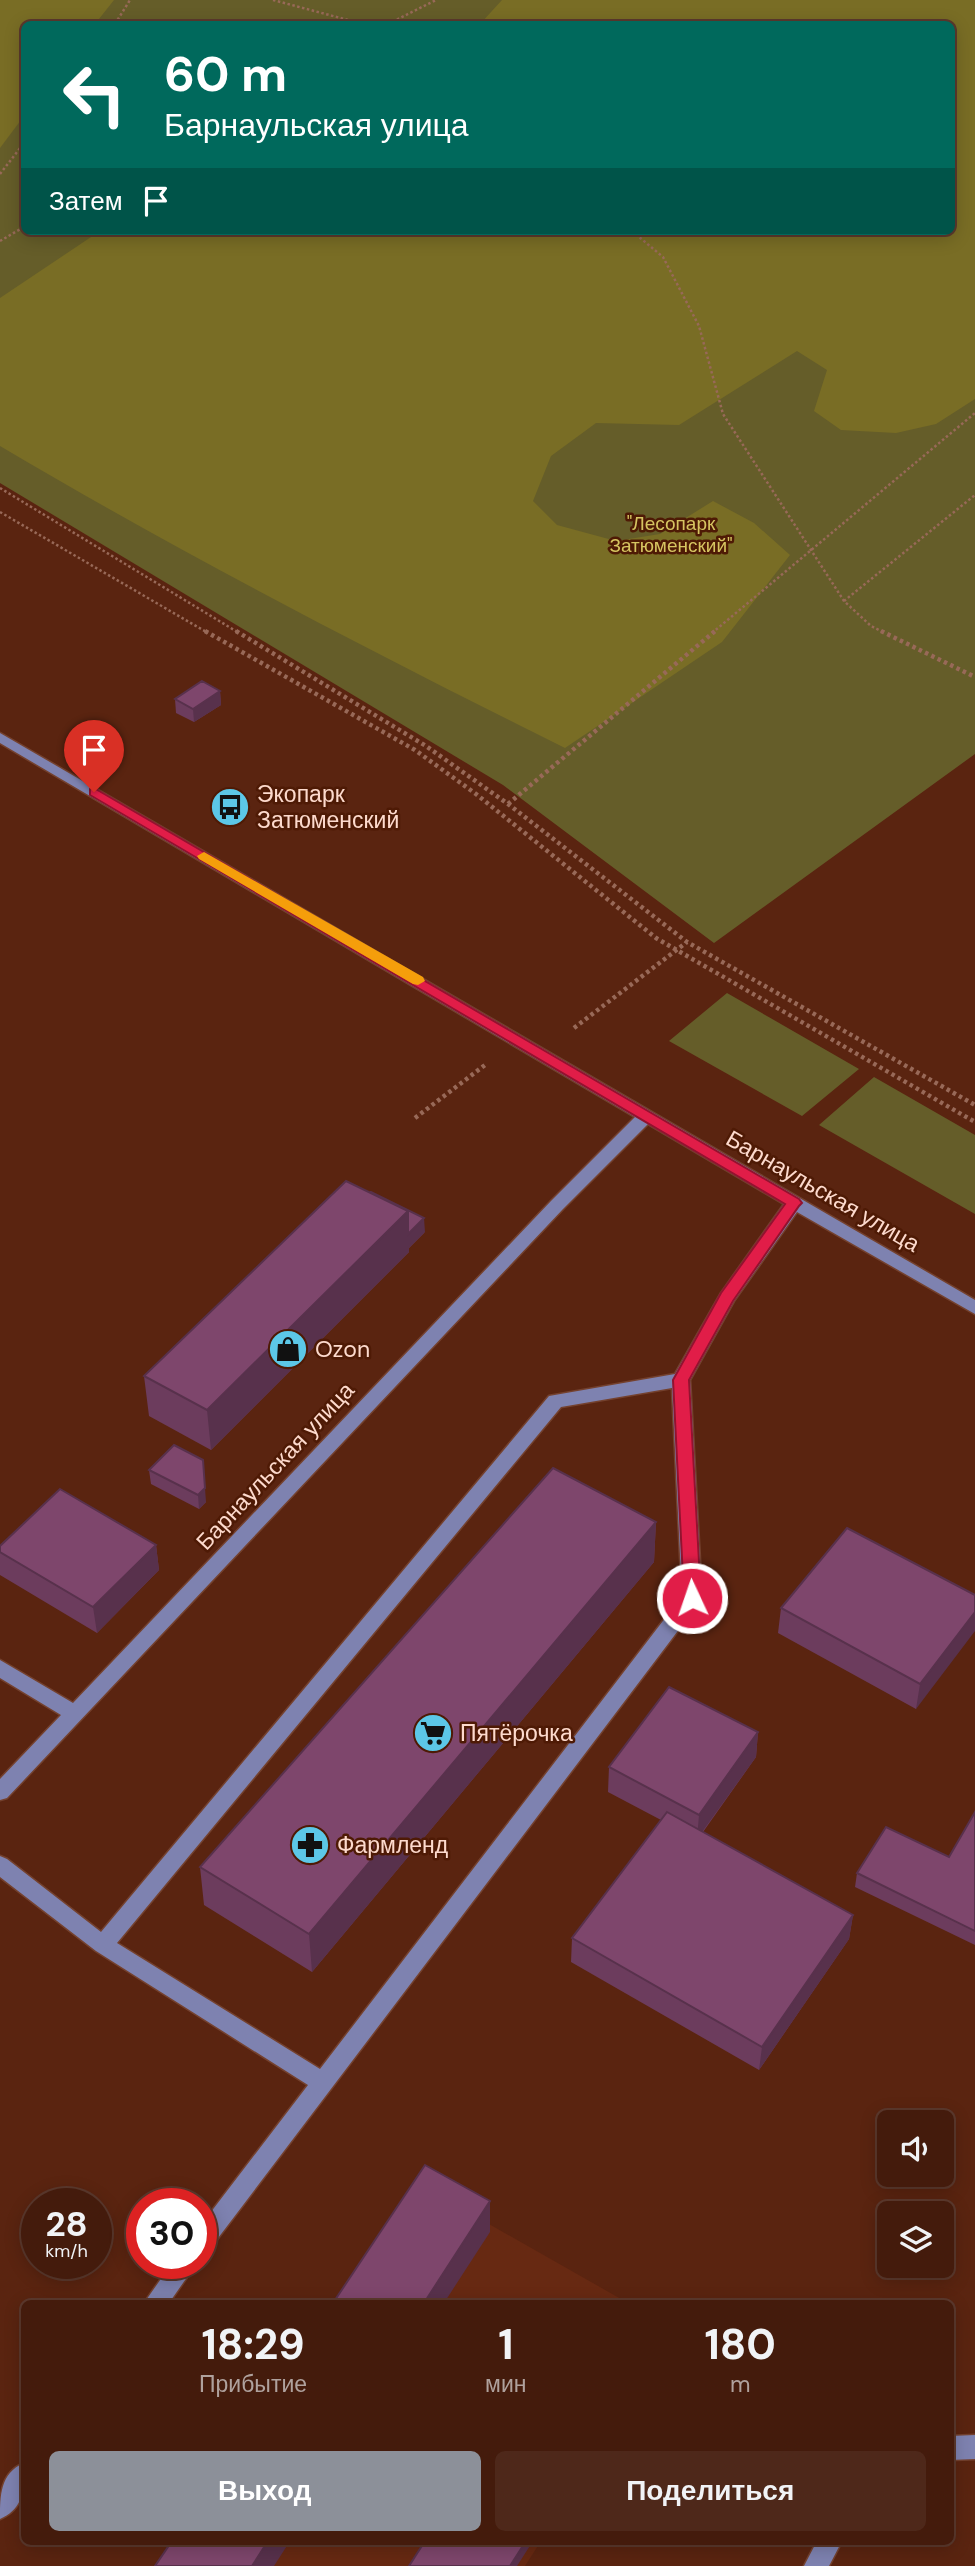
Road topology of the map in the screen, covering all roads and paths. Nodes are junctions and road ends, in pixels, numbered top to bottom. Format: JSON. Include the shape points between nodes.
{"nodes":[{"id":1,"x":130,"y":0,"type":"edge"},
{"id":2,"x":273,"y":0,"type":"edge"},
{"id":3,"x":436,"y":0,"type":"edge"},
{"id":4,"x":116,"y":21,"type":"edge"},
{"id":5,"x":352,"y":21,"type":"edge"},
{"id":6,"x":394,"y":21,"type":"edge"},
{"id":7,"x":21,"y":147,"type":"edge"},
{"id":8,"x":0,"y":174,"type":"edge"},
{"id":9,"x":21,"y":229,"type":"edge"},
{"id":10,"x":637,"y":235,"type":"edge"},
{"id":11,"x":0,"y":241,"type":"edge"},
{"id":12,"x":975,"y":413,"type":"edge"},
{"id":13,"x":0,"y":488,"type":"edge"},
{"id":14,"x":975,"y":495,"type":"edge"},
{"id":15,"x":0,"y":512,"type":"edge"},
{"id":16,"x":812,"y":550,"type":"junction"},
{"id":17,"x":844,"y":601,"type":"junction"},
{"id":18,"x":975,"y":677,"type":"edge"},
{"id":19,"x":0,"y":737,"type":"edge"},
{"id":20,"x":508,"y":804,"type":"junction"},
{"id":21,"x":975,"y":1105,"type":"edge"},
{"id":22,"x":646,"y":1116,"type":"junction"},
{"id":23,"x":975,"y":1122,"type":"edge"},
{"id":24,"x":794,"y":1203,"type":"junction"},
{"id":25,"x":975,"y":1308,"type":"edge"},
{"id":26,"x":681,"y":1380,"type":"junction"},
{"id":27,"x":0,"y":1668,"type":"edge"},
{"id":28,"x":75,"y":1714,"type":"junction"},
{"id":29,"x":0,"y":1792,"type":"edge"},
{"id":30,"x":0,"y":1865,"type":"edge"},
{"id":31,"x":103,"y":1945,"type":"junction"},
{"id":32,"x":323,"y":2083,"type":"junction"},
{"id":33,"x":217,"y":2222,"type":"edge"},
{"id":34,"x":174,"y":2279,"type":"edge"},
{"id":35,"x":157,"y":2300,"type":"edge"},
{"id":36,"x":975,"y":2447,"type":"edge"},
{"id":37,"x":954,"y":2448,"type":"edge"},
{"id":38,"x":21,"y":2479,"type":"edge"},
{"id":39,"x":0,"y":2507,"type":"edge"},
{"id":40,"x":828,"y":2545,"type":"edge"},
{"id":41,"x":816,"y":2566,"type":"edge"}],
"edges":[{"from":1,"to":4,"type":"path"},
{"from":2,"to":5,"type":"path"},
{"from":3,"to":6,"type":"path"},
{"from":7,"to":8,"type":"path"},
{"from":9,"to":11,"type":"path"},
{"from":10,"to":16,"type":"path","via":[[663,257],[699,326],[723,414]]},
{"from":12,"to":16,"type":"path"},
{"from":13,"to":20,"type":"path","via":[[426,747]]},
{"from":14,"to":17,"type":"path"},
{"from":15,"to":23,"type":"path","via":[[415,750],[656,938]]},
{"from":16,"to":17,"type":"path"},
{"from":16,"to":20,"type":"path"},
{"from":17,"to":18,"type":"path","via":[[871,626]]},
{"from":19,"to":22,"type":"street","name":"Барнаульская улица"},
{"from":20,"to":21,"type":"path","via":[[687,942]]},
{"from":22,"to":24,"type":"street","name":"Барнаульская улица"},
{"from":22,"to":28,"type":"street","name":"Барнаульская улица"},
{"from":24,"to":25,"type":"street","name":"Барнаульская улица"},
{"from":24,"to":26,"type":"street","via":[[727,1297]]},
{"from":26,"to":31,"type":"street","via":[[555,1401]]},
{"from":26,"to":32,"type":"street","via":[[692,1598]]},
{"from":27,"to":28,"type":"street"},
{"from":28,"to":29,"type":"street","name":"Барнаульская улица"},
{"from":30,"to":31,"type":"street"},
{"from":31,"to":32,"type":"street"},
{"from":32,"to":33,"type":"street"},
{"from":34,"to":35,"type":"street"},
{"from":36,"to":37,"type":"street"},
{"from":38,"to":39,"type":"street"},
{"from":40,"to":41,"type":"street"}]}
